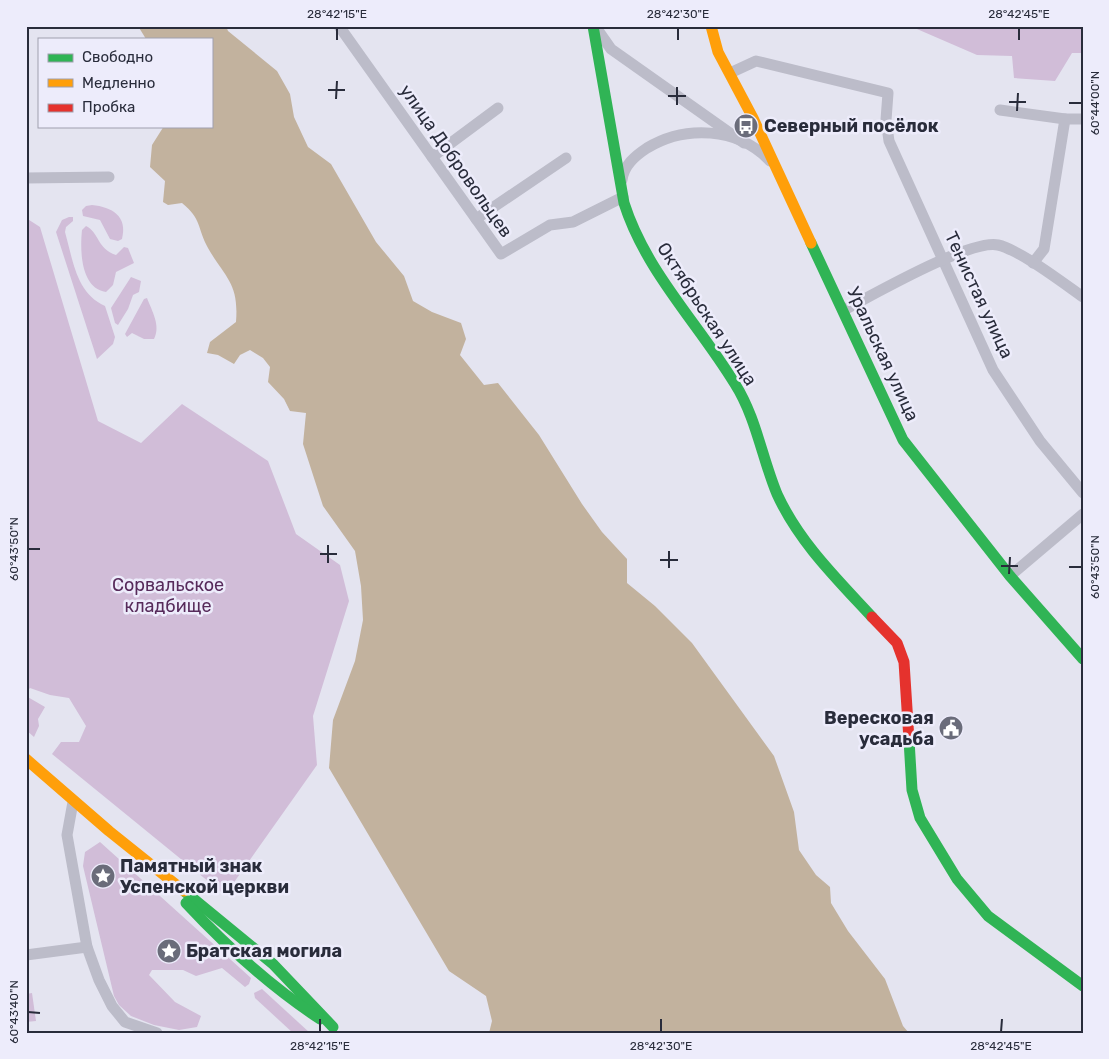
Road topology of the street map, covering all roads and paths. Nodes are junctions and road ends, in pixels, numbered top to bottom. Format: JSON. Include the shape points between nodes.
{"nodes":[{"id":1,"x":339,"y":26,"type":"edge"},
{"id":2,"x":594,"y":26,"type":"edge"},
{"id":3,"x":711,"y":26,"type":"edge"},
{"id":4,"x":730,"y":73,"type":"junction"},
{"id":5,"x":498,"y":108,"type":"dead end"},
{"id":6,"x":1000,"y":110,"type":"dead end"},
{"id":7,"x":1083,"y":119,"type":"edge"},
{"id":8,"x":1065,"y":120,"type":"junction"},
{"id":9,"x":744,"y":143,"type":"junction"},
{"id":10,"x":432,"y":157,"type":"junction"},
{"id":11,"x":566,"y":158,"type":"dead end"},
{"id":12,"x":773,"y":165,"type":"junction"},
{"id":13,"x":109,"y":177,"type":"dead end"},
{"id":14,"x":26,"y":178,"type":"edge"},
{"id":15,"x":621,"y":182,"type":"junction"},
{"id":16,"x":623,"y":197,"type":"junction"},
{"id":17,"x":476,"y":218,"type":"junction"},
{"id":18,"x":943,"y":261,"type":"junction"},
{"id":19,"x":1033,"y":263,"type":"junction"},
{"id":20,"x":1083,"y":297,"type":"edge"},
{"id":21,"x":844,"y":310,"type":"junction"},
{"id":22,"x":1083,"y":493,"type":"edge"},
{"id":23,"x":1083,"y":514,"type":"edge"},
{"id":24,"x":1010,"y":576,"type":"junction"},
{"id":25,"x":1083,"y":660,"type":"edge"},
{"id":26,"x":26,"y":759,"type":"edge"},
{"id":27,"x":73,"y":802,"type":"junction"},
{"id":28,"x":159,"y":872,"type":"junction"},
{"id":29,"x":87,"y":947,"type":"junction"},
{"id":30,"x":26,"y":955,"type":"edge"},
{"id":31,"x":276,"y":967,"type":"junction"},
{"id":32,"x":264,"y":977,"type":"junction"},
{"id":33,"x":1083,"y":986,"type":"edge"},
{"id":34,"x":335,"y":1031,"type":"edge"},
{"id":35,"x":157,"y":1033,"type":"edge"}],
"edges":[{"from":1,"to":10,"type":"street","name":"улица Добровольцев"},
{"from":2,"to":9,"type":"street","via":[[611,49]]},
{"from":2,"to":15,"type":"street","name":"Октябрьская улица"},
{"from":3,"to":4,"type":"street","name":"Уральская улица","via":[[718,52]]},
{"from":4,"to":12,"type":"street","name":"Уральская улица"},
{"from":4,"to":18,"type":"street","name":"Тенистая улица","via":[[756,61],[888,93],[886,120],[889,141]]},
{"from":5,"to":10,"type":"street"},
{"from":6,"to":8,"type":"street"},
{"from":7,"to":8,"type":"street"},
{"from":8,"to":19,"type":"street","via":[[1044,249]]},
{"from":9,"to":12,"type":"street"},
{"from":9,"to":15,"type":"street","via":[[711,133],[671,136],[634,157],[624,170]]},
{"from":10,"to":17,"type":"street","name":"улица Добровольцев"},
{"from":11,"to":17,"type":"street"},
{"from":12,"to":21,"type":"street","name":"Уральская улица"},
{"from":13,"to":14,"type":"street"},
{"from":15,"to":16,"type":"street","name":"Октябрьская улица"},
{"from":16,"to":17,"type":"street","name":"улица Добровольцев","via":[[573,222],[550,224],[501,254]]},
{"from":16,"to":33,"type":"street","name":"Октябрьская улица","via":[[631,225],[661,280],[736,385],[777,493],[796,530],[827,569],[897,643],[906,677],[912,790],[920,818],[957,879],[988,916]]},
{"from":18,"to":19,"type":"street","via":[[984,245],[999,245]]},
{"from":18,"to":21,"type":"street"},
{"from":18,"to":22,"type":"street","name":"Тенистая улица","via":[[993,370],[1040,441]]},
{"from":19,"to":20,"type":"street"},
{"from":21,"to":24,"type":"street","name":"Уральская улица","via":[[903,440]]},
{"from":23,"to":24,"type":"street"},
{"from":24,"to":25,"type":"street","name":"Уральская улица"},
{"from":26,"to":27,"type":"street"},
{"from":27,"to":28,"type":"street"},
{"from":27,"to":29,"type":"street","via":[[67,835]]},
{"from":28,"to":31,"type":"street","via":[[211,911]]},
{"from":28,"to":32,"type":"street","via":[[202,920]]},
{"from":29,"to":30,"type":"street"},
{"from":29,"to":35,"type":"street","via":[[116,1012],[125,1022]]},
{"from":31,"to":32,"type":"street"},
{"from":31,"to":34,"type":"street","via":[[305,993]]},
{"from":32,"to":34,"type":"street"}]}
